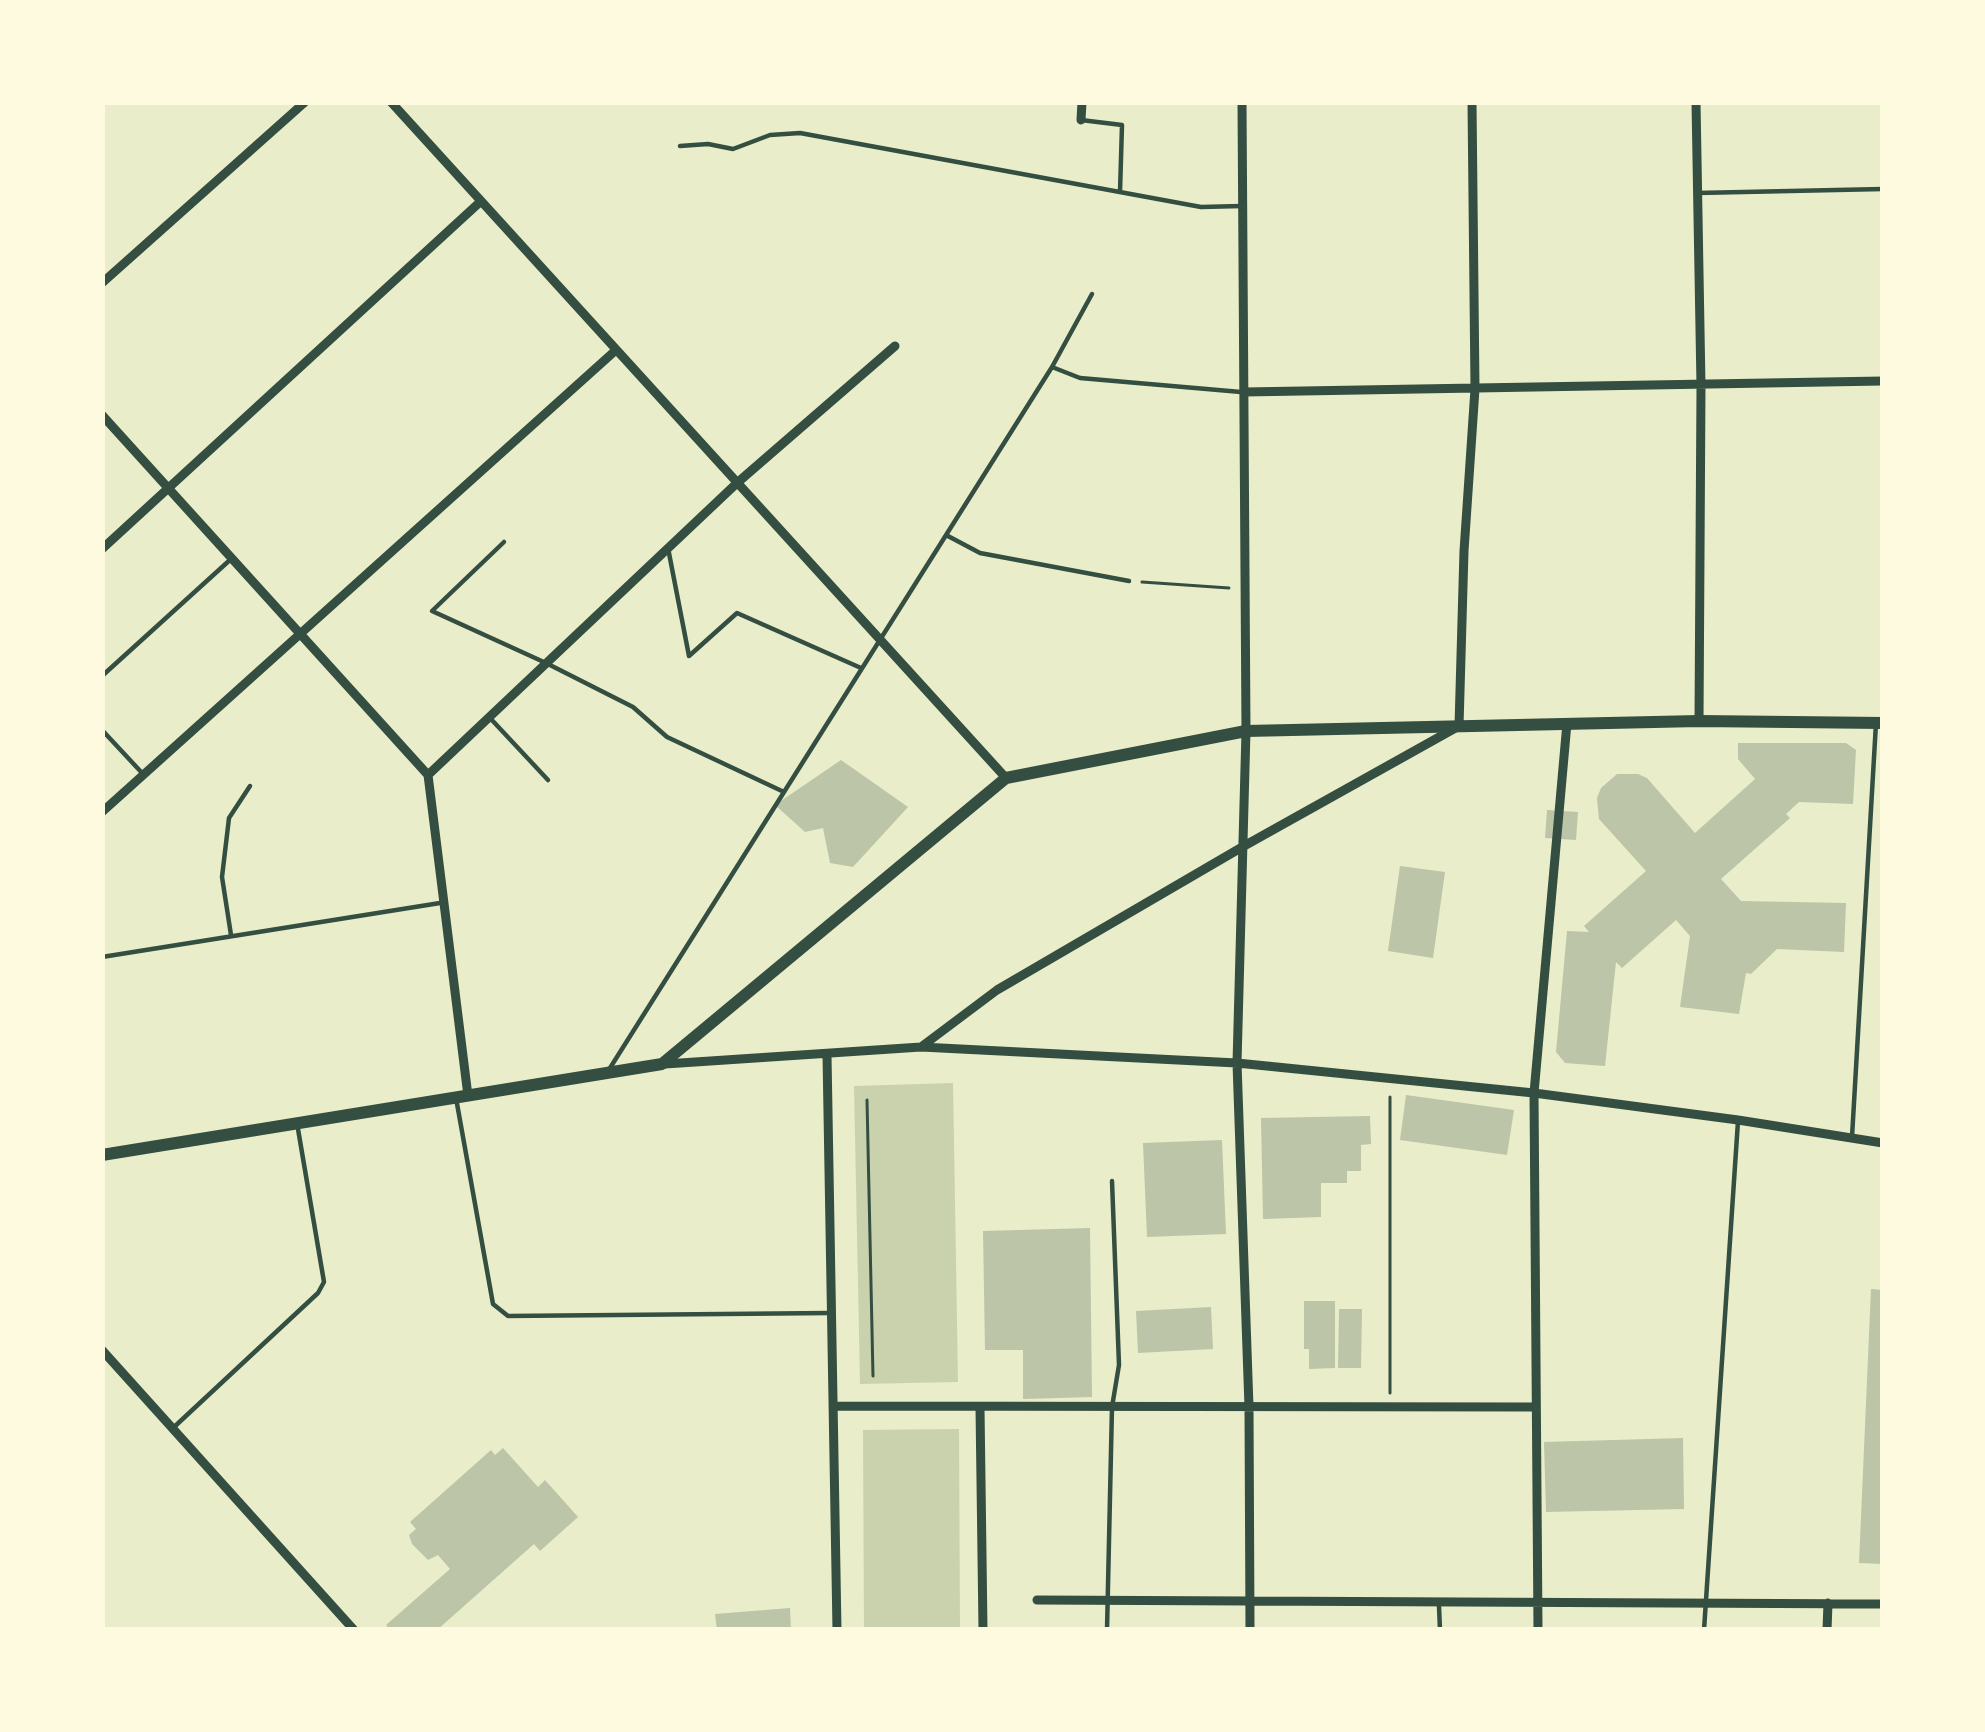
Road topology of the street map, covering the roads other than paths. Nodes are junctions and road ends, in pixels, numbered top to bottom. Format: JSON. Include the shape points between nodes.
{"nodes":[{"id":1,"x":305,"y":102,"type":"edge"},
{"id":2,"x":391,"y":102,"type":"edge"},
{"id":3,"x":1082,"y":102,"type":"edge"},
{"id":4,"x":1242,"y":102,"type":"edge"},
{"id":5,"x":1472,"y":102,"type":"edge"},
{"id":6,"x":1696,"y":102,"type":"edge"},
{"id":7,"x":1082,"y":120,"type":"joint"},
{"id":8,"x":680,"y":146,"type":"dead end"},
{"id":9,"x":1883,"y":189,"type":"edge"},
{"id":10,"x":1120,"y":192,"type":"junction"},
{"id":11,"x":1697,"y":194,"type":"junction"},
{"id":12,"x":480,"y":202,"type":"junction"},
{"id":13,"x":1242,"y":206,"type":"junction"},
{"id":14,"x":102,"y":283,"type":"edge"},
{"id":15,"x":1092,"y":294,"type":"dead end"},
{"id":16,"x":895,"y":346,"type":"dead end"},
{"id":17,"x":616,"y":350,"type":"junction"},
{"id":18,"x":1052,"y":368,"type":"junction"},
{"id":19,"x":1883,"y":381,"type":"edge"},
{"id":20,"x":1701,"y":386,"type":"junction"},
{"id":21,"x":1474,"y":389,"type":"junction"},
{"id":22,"x":1244,"y":392,"type":"junction"},
{"id":23,"x":102,"y":415,"type":"edge"},
{"id":24,"x":737,"y":483,"type":"junction"},
{"id":25,"x":169,"y":488,"type":"junction"},
{"id":26,"x":946,"y":535,"type":"junction"},
{"id":27,"x":504,"y":542,"type":"dead end"},
{"id":28,"x":668,"y":548,"type":"junction"},
{"id":29,"x":102,"y":549,"type":"edge"},
{"id":30,"x":232,"y":558,"type":"junction"},
{"id":31,"x":1129,"y":581,"type":"road end"},
{"id":32,"x":301,"y":633,"type":"junction"},
{"id":33,"x":879,"y":640,"type":"junction"},
{"id":34,"x":546,"y":663,"type":"junction"},
{"id":35,"x":862,"y":668,"type":"junction"},
{"id":36,"x":102,"y":676,"type":"edge"},
{"id":37,"x":489,"y":717,"type":"junction"},
{"id":38,"x":1700,"y":721,"type":"junction"},
{"id":39,"x":1567,"y":723,"type":"junction"},
{"id":40,"x":1880,"y":723,"type":"edge"},
{"id":41,"x":1459,"y":726,"type":"junction"},
{"id":42,"x":102,"y":730,"type":"edge"},
{"id":43,"x":1246,"y":731,"type":"junction"},
{"id":44,"x":143,"y":775,"type":"junction"},
{"id":45,"x":428,"y":775,"type":"junction"},
{"id":46,"x":1006,"y":778,"type":"junction"},
{"id":47,"x":548,"y":780,"type":"dead end"},
{"id":48,"x":250,"y":786,"type":"dead end"},
{"id":49,"x":784,"y":792,"type":"junction"},
{"id":50,"x":102,"y":812,"type":"edge"},
{"id":51,"x":1244,"y":846,"type":"junction"},
{"id":52,"x":445,"y":902,"type":"junction"},
{"id":53,"x":231,"y":936,"type":"junction"},
{"id":54,"x":102,"y":957,"type":"edge"},
{"id":55,"x":921,"y":1047,"type":"junction"},
{"id":56,"x":827,"y":1055,"type":"junction"},
{"id":57,"x":1237,"y":1063,"type":"junction"},
{"id":58,"x":662,"y":1064,"type":"junction"},
{"id":59,"x":607,"y":1073,"type":"junction"},
{"id":60,"x":1534,"y":1093,"type":"junction"},
{"id":61,"x":462,"y":1097,"type":"junction"},
{"id":62,"x":1738,"y":1120,"type":"junction"},
{"id":63,"x":298,"y":1124,"type":"junction"},
{"id":64,"x":1852,"y":1139,"type":"junction"},
{"id":65,"x":1883,"y":1143,"type":"edge"},
{"id":66,"x":102,"y":1155,"type":"edge"},
{"id":67,"x":1112,"y":1181,"type":"dead end"},
{"id":68,"x":830,"y":1313,"type":"junction"},
{"id":69,"x":102,"y":1350,"type":"edge"},
{"id":70,"x":833,"y":1406,"type":"junction"},
{"id":71,"x":980,"y":1406,"type":"junction"},
{"id":72,"x":1112,"y":1407,"type":"junction"},
{"id":73,"x":1249,"y":1407,"type":"junction"},
{"id":74,"x":1536,"y":1407,"type":"junction"},
{"id":75,"x":172,"y":1428,"type":"junction"},
{"id":76,"x":1036,"y":1600,"type":"dead end"},
{"id":77,"x":1107,"y":1601,"type":"junction"},
{"id":78,"x":1250,"y":1601,"type":"junction"},
{"id":79,"x":1439,"y":1602,"type":"junction"},
{"id":80,"x":1538,"y":1602,"type":"junction"},
{"id":81,"x":1705,"y":1603,"type":"junction"},
{"id":82,"x":1828,"y":1603,"type":"junction"},
{"id":83,"x":1883,"y":1604,"type":"edge"},
{"id":84,"x":354,"y":1630,"type":"edge"},
{"id":85,"x":837,"y":1630,"type":"edge"},
{"id":86,"x":983,"y":1630,"type":"edge"},
{"id":87,"x":1106,"y":1630,"type":"edge"},
{"id":88,"x":1250,"y":1630,"type":"edge"},
{"id":89,"x":1440,"y":1630,"type":"edge"},
{"id":90,"x":1538,"y":1630,"type":"edge"},
{"id":91,"x":1704,"y":1630,"type":"edge"},
{"id":92,"x":1828,"y":1630,"type":"edge"}],
"edges":[{"from":1,"to":14,"type":"street"},
{"from":2,"to":12,"type":"street"},
{"from":3,"to":7,"type":"street"},
{"from":4,"to":13,"type":"street"},
{"from":5,"to":21,"type":"street"},
{"from":6,"to":11,"type":"street"},
{"from":7,"to":10,"type":"lane","via":[[1122,125]]},
{"from":8,"to":10,"type":"lane","via":[[733,149],[800,134]]},
{"from":9,"to":11,"type":"lane"},
{"from":10,"to":13,"type":"lane"},
{"from":11,"to":20,"type":"street"},
{"from":12,"to":17,"type":"street"},
{"from":12,"to":25,"type":"street"},
{"from":13,"to":22,"type":"street"},
{"from":15,"to":18,"type":"lane"},
{"from":16,"to":24,"type":"street"},
{"from":17,"to":24,"type":"street"},
{"from":17,"to":32,"type":"street"},
{"from":18,"to":22,"type":"lane","via":[[1080,378]]},
{"from":18,"to":26,"type":"lane"},
{"from":19,"to":20,"type":"street"},
{"from":20,"to":21,"type":"street"},
{"from":20,"to":38,"type":"street"},
{"from":21,"to":22,"type":"street"},
{"from":21,"to":41,"type":"street"},
{"from":22,"to":43,"type":"street"},
{"from":23,"to":25,"type":"street"},
{"from":24,"to":28,"type":"street"},
{"from":24,"to":33,"type":"street"},
{"from":25,"to":29,"type":"street"},
{"from":25,"to":30,"type":"street"},
{"from":26,"to":31,"type":"lane","via":[[980,553]]},
{"from":26,"to":33,"type":"lane"},
{"from":27,"to":34,"type":"lane","via":[[432,611]]},
{"from":28,"to":34,"type":"street"},
{"from":28,"to":35,"type":"lane","via":[[689,656],[737,613]]},
{"from":30,"to":32,"type":"street"},
{"from":30,"to":36,"type":"lane"},
{"from":32,"to":44,"type":"street"},
{"from":32,"to":45,"type":"street"},
{"from":33,"to":35,"type":"lane"},
{"from":33,"to":46,"type":"street"},
{"from":34,"to":37,"type":"street"},
{"from":34,"to":49,"type":"lane","via":[[634,707],[667,737]]},
{"from":35,"to":49,"type":"lane"},
{"from":37,"to":45,"type":"street"},
{"from":37,"to":47,"type":"lane"},
{"from":38,"to":39,"type":"street"},
{"from":38,"to":40,"type":"street"},
{"from":39,"to":41,"type":"street"},
{"from":39,"to":60,"type":"street"},
{"from":40,"to":64,"type":"lane"},
{"from":41,"to":43,"type":"street"},
{"from":41,"to":51,"type":"street"},
{"from":42,"to":44,"type":"lane"},
{"from":43,"to":46,"type":"street"},
{"from":43,"to":51,"type":"street"},
{"from":44,"to":50,"type":"street"},
{"from":45,"to":52,"type":"street"},
{"from":46,"to":58,"type":"street"},
{"from":48,"to":53,"type":"lane","via":[[229,818],[222,878]]},
{"from":49,"to":59,"type":"lane"},
{"from":51,"to":55,"type":"street","via":[[997,990]]},
{"from":51,"to":57,"type":"street"},
{"from":52,"to":53,"type":"lane"},
{"from":52,"to":61,"type":"street"},
{"from":53,"to":54,"type":"lane"},
{"from":55,"to":56,"type":"street"},
{"from":55,"to":57,"type":"street"},
{"from":56,"to":58,"type":"street"},
{"from":56,"to":68,"type":"street"},
{"from":57,"to":60,"type":"street"},
{"from":57,"to":73,"type":"street"},
{"from":58,"to":59,"type":"street"},
{"from":59,"to":61,"type":"street"},
{"from":60,"to":62,"type":"street"},
{"from":60,"to":74,"type":"street"},
{"from":61,"to":63,"type":"street"},
{"from":61,"to":68,"type":"lane","via":[[494,1304],[508,1316]]},
{"from":62,"to":64,"type":"street"},
{"from":62,"to":81,"type":"lane"},
{"from":63,"to":66,"type":"street"},
{"from":63,"to":75,"type":"lane","via":[[324,1282]]},
{"from":64,"to":65,"type":"street"},
{"from":67,"to":72,"type":"lane","via":[[1119,1365]]},
{"from":68,"to":70,"type":"street"},
{"from":69,"to":75,"type":"street"},
{"from":70,"to":71,"type":"street"},
{"from":70,"to":85,"type":"street"},
{"from":71,"to":72,"type":"street"},
{"from":71,"to":86,"type":"street"},
{"from":72,"to":73,"type":"street"},
{"from":72,"to":77,"type":"lane"},
{"from":73,"to":74,"type":"street"},
{"from":73,"to":78,"type":"street"},
{"from":74,"to":80,"type":"street"},
{"from":75,"to":84,"type":"street"},
{"from":76,"to":77,"type":"street"},
{"from":77,"to":78,"type":"street"},
{"from":77,"to":87,"type":"lane"},
{"from":78,"to":79,"type":"street"},
{"from":78,"to":88,"type":"street"},
{"from":79,"to":80,"type":"street"},
{"from":79,"to":89,"type":"lane"},
{"from":80,"to":81,"type":"street"},
{"from":80,"to":90,"type":"street"},
{"from":81,"to":82,"type":"street"},
{"from":81,"to":91,"type":"lane"},
{"from":82,"to":83,"type":"street"},
{"from":82,"to":92,"type":"street"}]}
